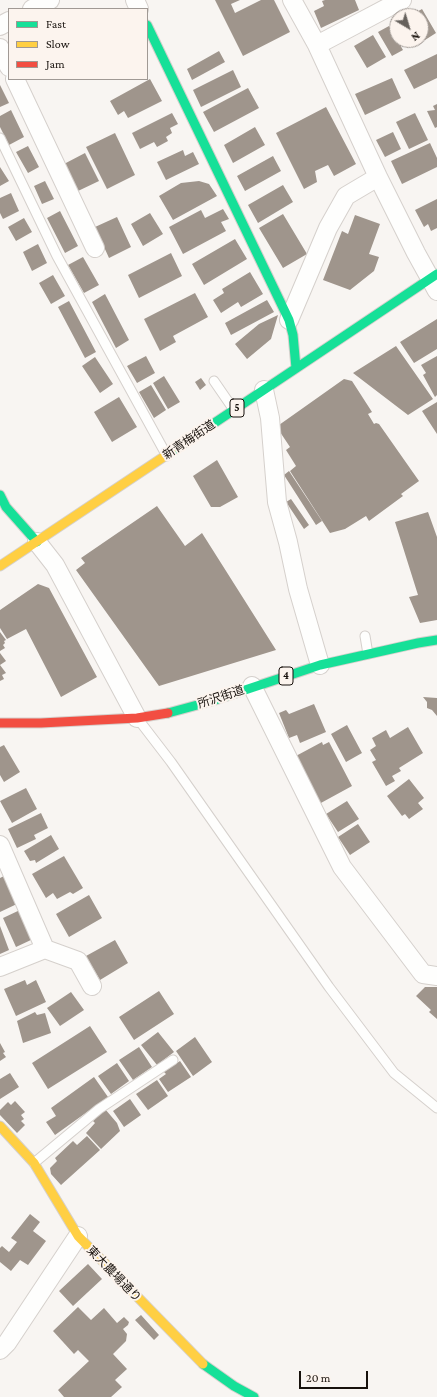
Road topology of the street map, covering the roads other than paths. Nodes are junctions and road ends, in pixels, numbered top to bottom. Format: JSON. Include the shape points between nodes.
{"nodes":[{"id":1,"x":50,"y":0,"type":"edge"},
{"id":2,"x":402,"y":0,"type":"edge"},
{"id":3,"x":295,"y":1,"type":"edge"},
{"id":4,"x":34,"y":8,"type":"edge"},
{"id":5,"x":148,"y":27,"type":"edge"},
{"id":6,"x":0,"y":48,"type":"edge"},
{"id":7,"x":317,"y":53,"type":"junction"},
{"id":8,"x":8,"y":65,"type":"edge"},
{"id":9,"x":15,"y":80,"type":"edge"},
{"id":10,"x":0,"y":138,"type":"edge"},
{"id":11,"x":378,"y":177,"type":"junction"},
{"id":12,"x":95,"y":248,"type":"dead end"},
{"id":13,"x":434,"y":281,"type":"edge"},
{"id":14,"x":290,"y":320,"type":"junction"},
{"id":15,"x":296,"y":368,"type":"junction"},
{"id":16,"x":214,"y":381,"type":"dead end"},
{"id":17,"x":264,"y":390,"type":"junction"},
{"id":18,"x":234,"y":410,"type":"junction"},
{"id":19,"x":167,"y":456,"type":"junction"},
{"id":20,"x":0,"y":495,"type":"edge"},
{"id":21,"x":37,"y":542,"type":"junction"},
{"id":22,"x":0,"y":566,"type":"edge"},
{"id":23,"x":365,"y":636,"type":"dead end"},
{"id":24,"x":437,"y":640,"type":"edge"},
{"id":25,"x":368,"y":654,"type":"junction"},
{"id":26,"x":320,"y":665,"type":"junction"},
{"id":27,"x":252,"y":686,"type":"junction"},
{"id":28,"x":137,"y":718,"type":"junction"},
{"id":29,"x":0,"y":723,"type":"edge"},
{"id":30,"x":0,"y":845,"type":"edge"},
{"id":31,"x":45,"y":949,"type":"junction"},
{"id":32,"x":0,"y":967,"type":"edge"},
{"id":33,"x":437,"y":976,"type":"edge"},
{"id":34,"x":92,"y":986,"type":"dead end"},
{"id":35,"x":173,"y":1060,"type":"dead end"},
{"id":36,"x":437,"y":1108,"type":"edge"},
{"id":37,"x":0,"y":1126,"type":"edge"},
{"id":38,"x":34,"y":1163,"type":"junction"},
{"id":39,"x":78,"y":1236,"type":"junction"},
{"id":40,"x":0,"y":1350,"type":"edge"},
{"id":41,"x":254,"y":1397,"type":"edge"}],
"edges":[{"from":1,"to":4,"type":"street"},
{"from":2,"to":7,"type":"street"},
{"from":3,"to":7,"type":"street"},
{"from":5,"to":14,"type":"main road"},
{"from":6,"to":8,"type":"street"},
{"from":7,"to":11,"type":"street"},
{"from":9,"to":12,"type":"street"},
{"from":10,"to":19,"type":"lane","via":[[57,256]]},
{"from":11,"to":13,"type":"street"},
{"from":11,"to":14,"type":"street","via":[[346,196],[328,228]]},
{"from":13,"to":15,"type":"main road","name":"新青梅街道","number":"5"},
{"from":14,"to":15,"type":"main road"},
{"from":15,"to":17,"type":"main road","name":"新青梅街道","number":"5"},
{"from":16,"to":18,"type":"lane"},
{"from":17,"to":18,"type":"main road","name":"新青梅街道","number":"5"},
{"from":17,"to":26,"type":"street","via":[[270,418],[269,463],[277,502],[278,527],[295,550],[289,573],[298,589]]},
{"from":18,"to":19,"type":"main road","name":"新青梅街道","number":"5"},
{"from":19,"to":21,"type":"main road","name":"新青梅街道","number":"5"},
{"from":20,"to":21,"type":"main road","via":[[6,507]]},
{"from":21,"to":22,"type":"main road","name":"新青梅街道","number":"5"},
{"from":21,"to":28,"type":"street","via":[[55,565]]},
{"from":23,"to":25,"type":"lane"},
{"from":24,"to":25,"type":"main road","name":"所沢街道","number":"4"},
{"from":25,"to":26,"type":"main road","name":"所沢街道","number":"4"},
{"from":26,"to":27,"type":"main road","name":"所沢街道","number":"4"},
{"from":27,"to":28,"type":"main road","name":"所沢街道","number":"4","via":[[212,701],[165,714]]},
{"from":27,"to":33,"type":"street","via":[[342,866],[423,974]]},
{"from":28,"to":29,"type":"main road","name":"所沢街道","number":"4"},
{"from":28,"to":36,"type":"lane","via":[[171,762],[329,987],[394,1073]]},
{"from":30,"to":31,"type":"street"},
{"from":31,"to":32,"type":"street"},
{"from":31,"to":34,"type":"street","via":[[78,961]]},
{"from":35,"to":38,"type":"lane","via":[[99,1109]]},
{"from":37,"to":38,"type":"main road","name":"東大農場通り"},
{"from":38,"to":39,"type":"main road","name":"東大農場通り"},
{"from":39,"to":40,"type":"street"},
{"from":39,"to":41,"type":"main road","name":"東大農場通り","via":[[201,1362]]}]}
